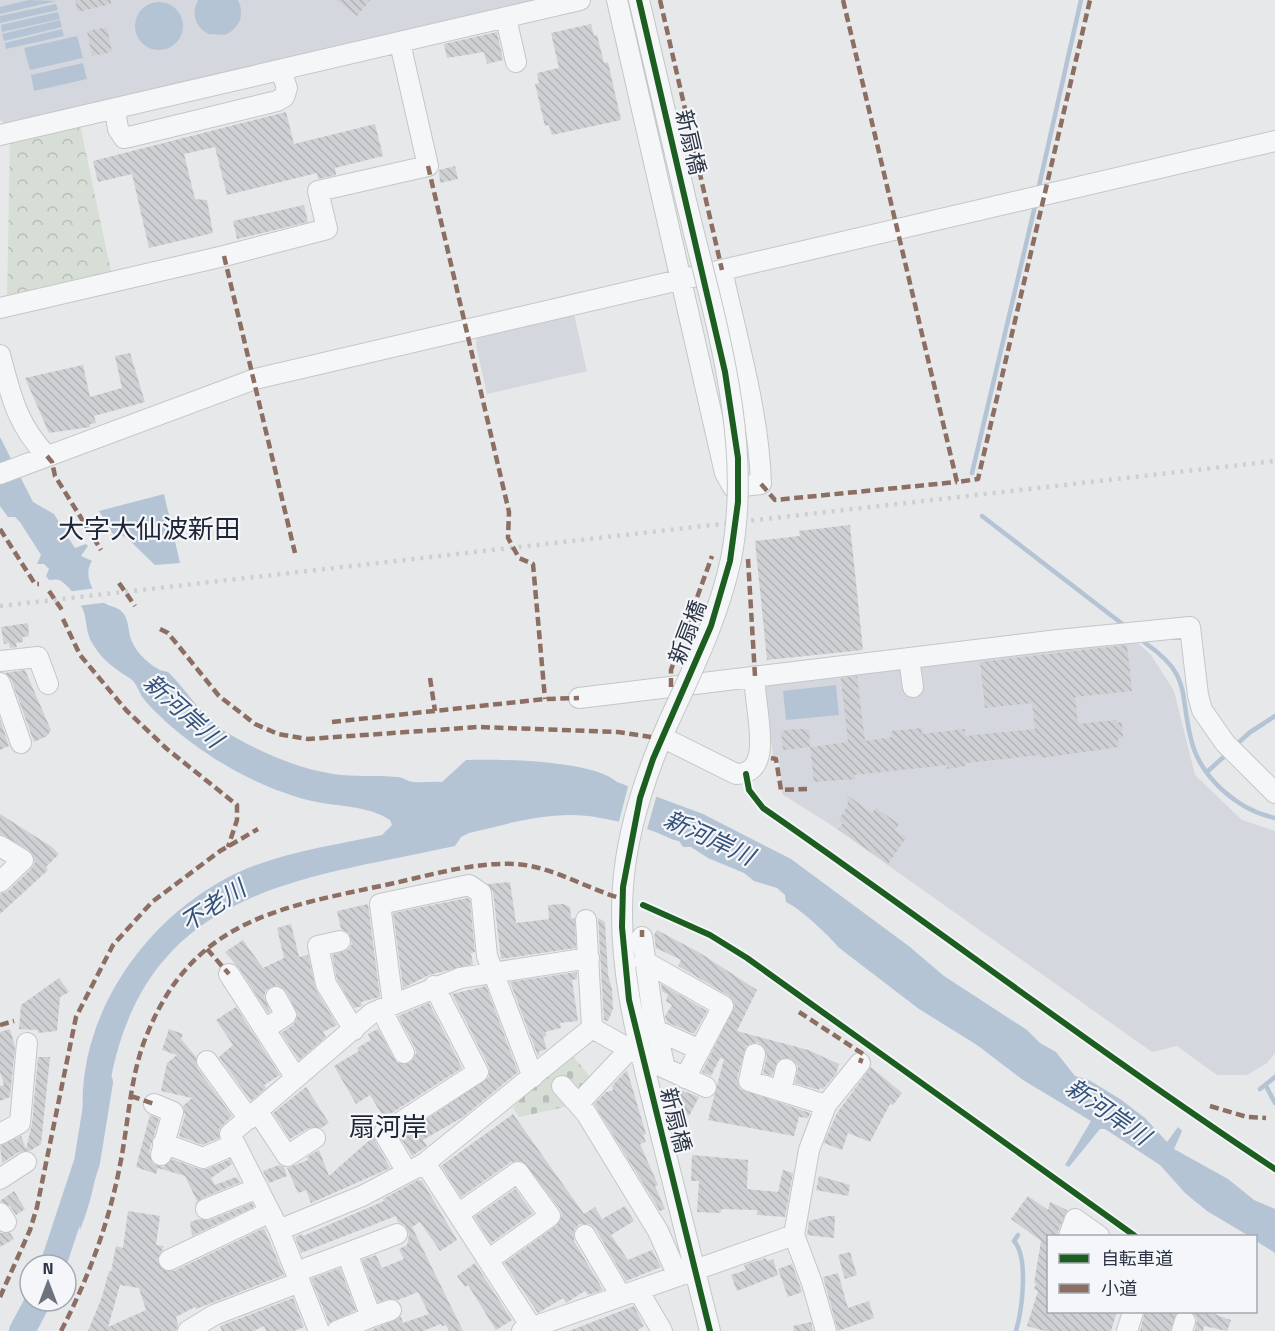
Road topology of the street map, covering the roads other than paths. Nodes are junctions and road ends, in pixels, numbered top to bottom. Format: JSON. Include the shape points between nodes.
{"nodes":[{"id":1,"x":580,"y":0,"type":"edge"},
{"id":2,"x":617,"y":0,"type":"edge"},
{"id":3,"x":639,"y":0,"type":"edge"},
{"id":4,"x":506,"y":18,"type":"junction"},
{"id":5,"x":400,"y":43,"type":"junction"},
{"id":6,"x":516,"y":63,"type":"dead end"},
{"id":7,"x":281,"y":71,"type":"junction"},
{"id":8,"x":115,"y":109,"type":"junction"},
{"id":9,"x":0,"y":135,"type":"edge"},
{"id":10,"x":1275,"y":141,"type":"edge"},
{"id":11,"x":722,"y":270,"type":"junction"},
{"id":12,"x":682,"y":279,"type":"junction"},
{"id":13,"x":0,"y":308,"type":"edge"},
{"id":14,"x":0,"y":355,"type":"edge"},
{"id":15,"x":42,"y":458,"type":"junction"},
{"id":16,"x":0,"y":474,"type":"edge"},
{"id":17,"x":909,"y":659,"type":"junction"},
{"id":18,"x":0,"y":660,"type":"edge"},
{"id":19,"x":755,"y":676,"type":"junction"},
{"id":20,"x":0,"y":683,"type":"edge"},
{"id":21,"x":48,"y":684,"type":"dead end"},
{"id":22,"x":913,"y":687,"type":"dead end"},
{"id":23,"x":579,"y":698,"type":"dead end"},
{"id":24,"x":666,"y":729,"type":"junction"},
{"id":25,"x":21,"y":743,"type":"dead end"},
{"id":26,"x":1275,"y":793,"type":"edge"},
{"id":27,"x":0,"y":846,"type":"edge"},
{"id":28,"x":0,"y":882,"type":"edge"},
{"id":29,"x":586,"y":920,"type":"dead end"},
{"id":30,"x":642,"y":937,"type":"dead end"},
{"id":31,"x":340,"y":941,"type":"dead end"},
{"id":32,"x":589,"y":958,"type":"junction"},
{"id":33,"x":644,"y":961,"type":"junction"},
{"id":34,"x":495,"y":970,"type":"junction"},
{"id":35,"x":229,"y":974,"type":"dead end"},
{"id":36,"x":434,"y":986,"type":"junction"},
{"id":37,"x":276,"y":997,"type":"dead end"},
{"id":38,"x":387,"y":1006,"type":"junction"},
{"id":39,"x":592,"y":1028,"type":"junction"},
{"id":40,"x":265,"y":1029,"type":"junction"},
{"id":41,"x":354,"y":1030,"type":"junction"},
{"id":42,"x":656,"y":1030,"type":"junction"},
{"id":43,"x":27,"y":1043,"type":"dead end"},
{"id":44,"x":700,"y":1050,"type":"junction"},
{"id":45,"x":404,"y":1053,"type":"dead end"},
{"id":46,"x":635,"y":1053,"type":"junction"},
{"id":47,"x":755,"y":1054,"type":"dead end"},
{"id":48,"x":207,"y":1061,"type":"dead end"},
{"id":49,"x":860,"y":1063,"type":"dead end"},
{"id":50,"x":664,"y":1068,"type":"junction"},
{"id":51,"x":786,"y":1068,"type":"dead end"},
{"id":52,"x":533,"y":1077,"type":"junction"},
{"id":53,"x":296,"y":1078,"type":"junction"},
{"id":54,"x":685,"y":1078,"type":"junction"},
{"id":55,"x":562,"y":1086,"type":"dead end"},
{"id":56,"x":706,"y":1087,"type":"dead end"},
{"id":57,"x":781,"y":1091,"type":"junction"},
{"id":58,"x":579,"y":1103,"type":"junction"},
{"id":59,"x":154,"y":1104,"type":"dead end"},
{"id":60,"x":826,"y":1105,"type":"junction"},
{"id":61,"x":253,"y":1115,"type":"junction"},
{"id":62,"x":0,"y":1134,"type":"edge"},
{"id":63,"x":315,"y":1138,"type":"dead end"},
{"id":64,"x":235,"y":1144,"type":"junction"},
{"id":65,"x":26,"y":1162,"type":"dead end"},
{"id":66,"x":425,"y":1163,"type":"junction"},
{"id":67,"x":407,"y":1172,"type":"junction"},
{"id":68,"x":0,"y":1179,"type":"edge"},
{"id":69,"x":258,"y":1188,"type":"junction"},
{"id":70,"x":206,"y":1209,"type":"dead end"},
{"id":71,"x":270,"y":1212,"type":"junction"},
{"id":72,"x":458,"y":1214,"type":"junction"},
{"id":73,"x":279,"y":1230,"type":"junction"},
{"id":74,"x":397,"y":1234,"type":"dead end"},
{"id":75,"x":585,"y":1235,"type":"dead end"},
{"id":76,"x":794,"y":1235,"type":"junction"},
{"id":77,"x":1069,"y":1235,"type":"edge"},
{"id":78,"x":1098,"y":1235,"type":"edge"},
{"id":79,"x":347,"y":1253,"type":"junction"},
{"id":80,"x":169,"y":1260,"type":"dead end"},
{"id":81,"x":488,"y":1260,"type":"junction"},
{"id":82,"x":686,"y":1273,"type":"junction"},
{"id":83,"x":298,"y":1277,"type":"junction"},
{"id":84,"x":630,"y":1293,"type":"junction"},
{"id":85,"x":391,"y":1310,"type":"dead end"},
{"id":86,"x":368,"y":1323,"type":"edge"},
{"id":87,"x":541,"y":1328,"type":"edge"},
{"id":88,"x":188,"y":1331,"type":"edge"},
{"id":89,"x":322,"y":1331,"type":"edge"},
{"id":90,"x":662,"y":1331,"type":"edge"},
{"id":91,"x":710,"y":1331,"type":"edge"},
{"id":92,"x":825,"y":1331,"type":"edge"}],
"edges":[{"from":1,"to":4,"type":"street"},
{"from":2,"to":12,"type":"street"},
{"from":3,"to":24,"type":"street","name":"新扇橋","bridge":true,"via":[[732,406],[739,480],[730,561],[718,605]]},
{"from":4,"to":5,"type":"street"},
{"from":4,"to":6,"type":"street"},
{"from":5,"to":7,"type":"street"},
{"from":5,"to":13,"type":"street","via":[[428,166],[318,191],[327,229]]},
{"from":7,"to":8,"type":"street"},
{"from":7,"to":8,"type":"street","via":[[287,88],[277,102],[129,137],[124,138],[118,129]]},
{"from":8,"to":9,"type":"street"},
{"from":10,"to":11,"type":"street"},
{"from":11,"to":12,"type":"street"},
{"from":11,"to":12,"type":"street","via":[[747,384],[761,484],[733,487],[725,473]]},
{"from":12,"to":15,"type":"street","via":[[255,379]]},
{"from":14,"to":15,"type":"street","via":[[17,414]]},
{"from":15,"to":16,"type":"street"},
{"from":17,"to":19,"type":"street"},
{"from":17,"to":22,"type":"street"},
{"from":17,"to":26,"type":"street","via":[[1190,627],[1202,710],[1225,743]]},
{"from":18,"to":21,"type":"street","via":[[38,657]]},
{"from":19,"to":23,"type":"street"},
{"from":19,"to":24,"type":"street","via":[[761,754],[754,769],[746,774],[736,774]]},
{"from":20,"to":25,"type":"street"},
{"from":24,"to":46,"type":"street","name":"新扇橋","via":[[634,820],[623,887],[625,969]]},
{"from":27,"to":28,"type":"street","via":[[23,860]]},
{"from":29,"to":32,"type":"street"},
{"from":30,"to":33,"type":"street"},
{"from":31,"to":41,"type":"street","via":[[318,946],[326,984]]},
{"from":32,"to":34,"type":"street"},
{"from":32,"to":39,"type":"street"},
{"from":33,"to":42,"type":"street"},
{"from":33,"to":44,"type":"street","via":[[723,1006]]},
{"from":34,"to":36,"type":"street"},
{"from":34,"to":38,"type":"street","via":[[487,956],[482,893],[469,885],[380,904]]},
{"from":34,"to":52,"type":"street"},
{"from":35,"to":40,"type":"street"},
{"from":36,"to":38,"type":"street"},
{"from":36,"to":67,"type":"street","via":[[478,1072],[384,1133]]},
{"from":37,"to":40,"type":"street","via":[[286,1015]]},
{"from":38,"to":41,"type":"street","via":[[372,1013]]},
{"from":38,"to":45,"type":"street"},
{"from":39,"to":46,"type":"street"},
{"from":39,"to":52,"type":"street"},
{"from":40,"to":53,"type":"street"},
{"from":41,"to":53,"type":"street"},
{"from":42,"to":44,"type":"street"},
{"from":42,"to":50,"type":"street"},
{"from":43,"to":62,"type":"street","via":[[20,1123]]},
{"from":44,"to":54,"type":"street"},
{"from":46,"to":50,"type":"street"},
{"from":46,"to":58,"type":"street"},
{"from":46,"to":82,"type":"street","name":"新扇橋"},
{"from":47,"to":57,"type":"street","via":[[749,1081]]},
{"from":48,"to":61,"type":"street"},
{"from":49,"to":60,"type":"street"},
{"from":50,"to":54,"type":"street"},
{"from":51,"to":57,"type":"street"},
{"from":52,"to":66,"type":"street"},
{"from":53,"to":61,"type":"street"},
{"from":54,"to":56,"type":"street"},
{"from":55,"to":58,"type":"street"},
{"from":57,"to":60,"type":"street"},
{"from":58,"to":82,"type":"street"},
{"from":59,"to":64,"type":"street","via":[[173,1112],[162,1149],[203,1158]]},
{"from":60,"to":76,"type":"street","via":[[809,1150]]},
{"from":61,"to":63,"type":"street","via":[[287,1156]]},
{"from":61,"to":64,"type":"street","via":[[230,1134]]},
{"from":64,"to":69,"type":"street"},
{"from":65,"to":68,"type":"street"},
{"from":66,"to":67,"type":"street"},
{"from":66,"to":72,"type":"street"},
{"from":67,"to":73,"type":"street","via":[[362,1196]]},
{"from":69,"to":70,"type":"street"},
{"from":69,"to":71,"type":"street"},
{"from":71,"to":73,"type":"street"},
{"from":71,"to":80,"type":"street"},
{"from":72,"to":81,"type":"street"},
{"from":72,"to":81,"type":"street","via":[[518,1172],[550,1216]]},
{"from":73,"to":83,"type":"street"},
{"from":74,"to":79,"type":"street"},
{"from":75,"to":84,"type":"street"},
{"from":76,"to":82,"type":"street"},
{"from":76,"to":92,"type":"street"},
{"from":77,"to":78,"type":"street","via":[[1075,1219]]},
{"from":79,"to":83,"type":"street"},
{"from":79,"to":86,"type":"street"},
{"from":81,"to":87,"type":"street"},
{"from":82,"to":84,"type":"street"},
{"from":82,"to":91,"type":"street"},
{"from":83,"to":88,"type":"street"},
{"from":83,"to":89,"type":"street"},
{"from":84,"to":87,"type":"street"},
{"from":84,"to":90,"type":"street"},
{"from":85,"to":86,"type":"street"},
{"from":86,"to":89,"type":"street"}]}
